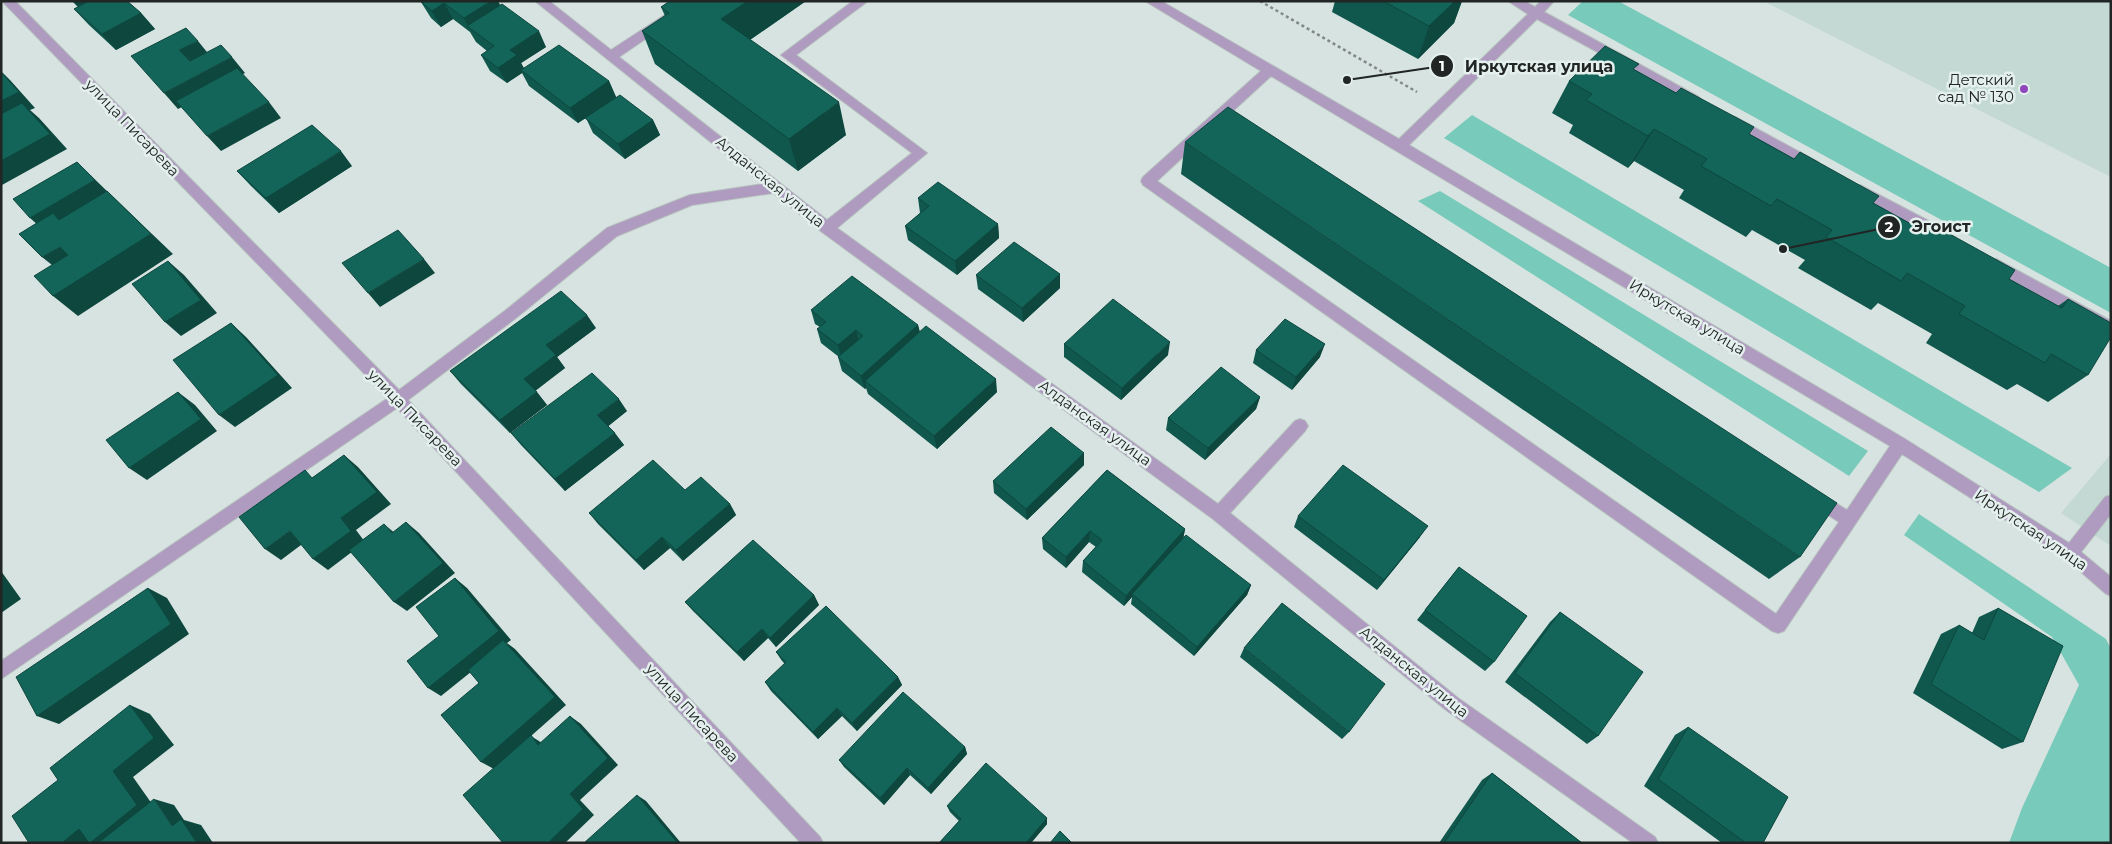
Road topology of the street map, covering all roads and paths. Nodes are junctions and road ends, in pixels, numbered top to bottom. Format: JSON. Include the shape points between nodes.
{"nodes":[{"id":1,"x":8,"y":1,"type":"edge"},
{"id":2,"x":541,"y":1,"type":"edge"},
{"id":3,"x":695,"y":1,"type":"edge"},
{"id":4,"x":862,"y":1,"type":"edge"},
{"id":5,"x":1151,"y":1,"type":"edge"},
{"id":6,"x":1260,"y":1,"type":"edge"},
{"id":7,"x":1514,"y":1,"type":"edge"},
{"id":8,"x":1548,"y":1,"type":"edge"},
{"id":9,"x":1536,"y":13,"type":"junction"},
{"id":10,"x":611,"y":56,"type":"junction"},
{"id":11,"x":1269,"y":71,"type":"junction"},
{"id":12,"x":1441,"y":106,"type":"junction"},
{"id":13,"x":1710,"y":108,"type":"edge"},
{"id":14,"x":1222,"y":112,"type":"junction"},
{"id":15,"x":1727,"y":118,"type":"edge"},
{"id":16,"x":1239,"y":123,"type":"edge"},
{"id":17,"x":1400,"y":146,"type":"junction"},
{"id":18,"x":1823,"y":170,"type":"edge"},
{"id":19,"x":1849,"y":184,"type":"edge"},
{"id":20,"x":777,"y":188,"type":"junction"},
{"id":21,"x":827,"y":228,"type":"junction"},
{"id":22,"x":1954,"y":242,"type":"edge"},
{"id":23,"x":1980,"y":256,"type":"edge"},
{"id":24,"x":2111,"y":328,"type":"edge"},
{"id":25,"x":398,"y":399,"type":"junction"},
{"id":26,"x":1300,"y":426,"type":"dead end"},
{"id":27,"x":1900,"y":444,"type":"junction"},
{"id":28,"x":1806,"y":492,"type":"edge"},
{"id":29,"x":2111,"y":502,"type":"edge"},
{"id":30,"x":1219,"y":514,"type":"junction"},
{"id":31,"x":1848,"y":519,"type":"junction"},
{"id":32,"x":2071,"y":553,"type":"junction"},
{"id":33,"x":2111,"y":588,"type":"edge"},
{"id":34,"x":1,"y":671,"type":"edge"},
{"id":35,"x":814,"y":843,"type":"edge"},
{"id":36,"x":1650,"y":843,"type":"edge"}],
"edges":[{"from":1,"to":25,"type":"street","name":"улица Писарева"},
{"from":2,"to":10,"type":"street","name":"Алданская улица"},
{"from":3,"to":10,"type":"street"},
{"from":4,"to":21,"type":"street","via":[[787,55],[920,153]]},
{"from":5,"to":11,"type":"street","name":"Иркутская улица"},
{"from":6,"to":12,"type":"path"},
{"from":7,"to":9,"type":"street"},
{"from":8,"to":9,"type":"street"},
{"from":9,"to":12,"type":"street"},
{"from":9,"to":13,"type":"street"},
{"from":10,"to":20,"type":"street","name":"Алданская улица"},
{"from":11,"to":14,"type":"street"},
{"from":11,"to":17,"type":"street","name":"Иркутская улица"},
{"from":12,"to":17,"type":"street"},
{"from":14,"to":16,"type":"street"},
{"from":14,"to":31,"type":"street","via":[[1148,181],[1778,625]]},
{"from":15,"to":18,"type":"street"},
{"from":17,"to":27,"type":"street","name":"Иркутская улица"},
{"from":19,"to":22,"type":"street"},
{"from":20,"to":21,"type":"street","name":"Алданская улица"},
{"from":20,"to":25,"type":"street","via":[[690,200],[612,232],[511,314]]},
{"from":21,"to":30,"type":"street","name":"Алданская улица"},
{"from":23,"to":24,"type":"street"},
{"from":25,"to":34,"type":"street"},
{"from":25,"to":35,"type":"street","name":"улица Писарева"},
{"from":26,"to":30,"type":"street"},
{"from":27,"to":31,"type":"street"},
{"from":27,"to":32,"type":"street","name":"Иркутская улица"},
{"from":28,"to":31,"type":"street"},
{"from":29,"to":32,"type":"street"},
{"from":30,"to":36,"type":"street","name":"Алданская улица","via":[[1452,704]]},
{"from":32,"to":33,"type":"street","name":"Иркутская улица"}]}
